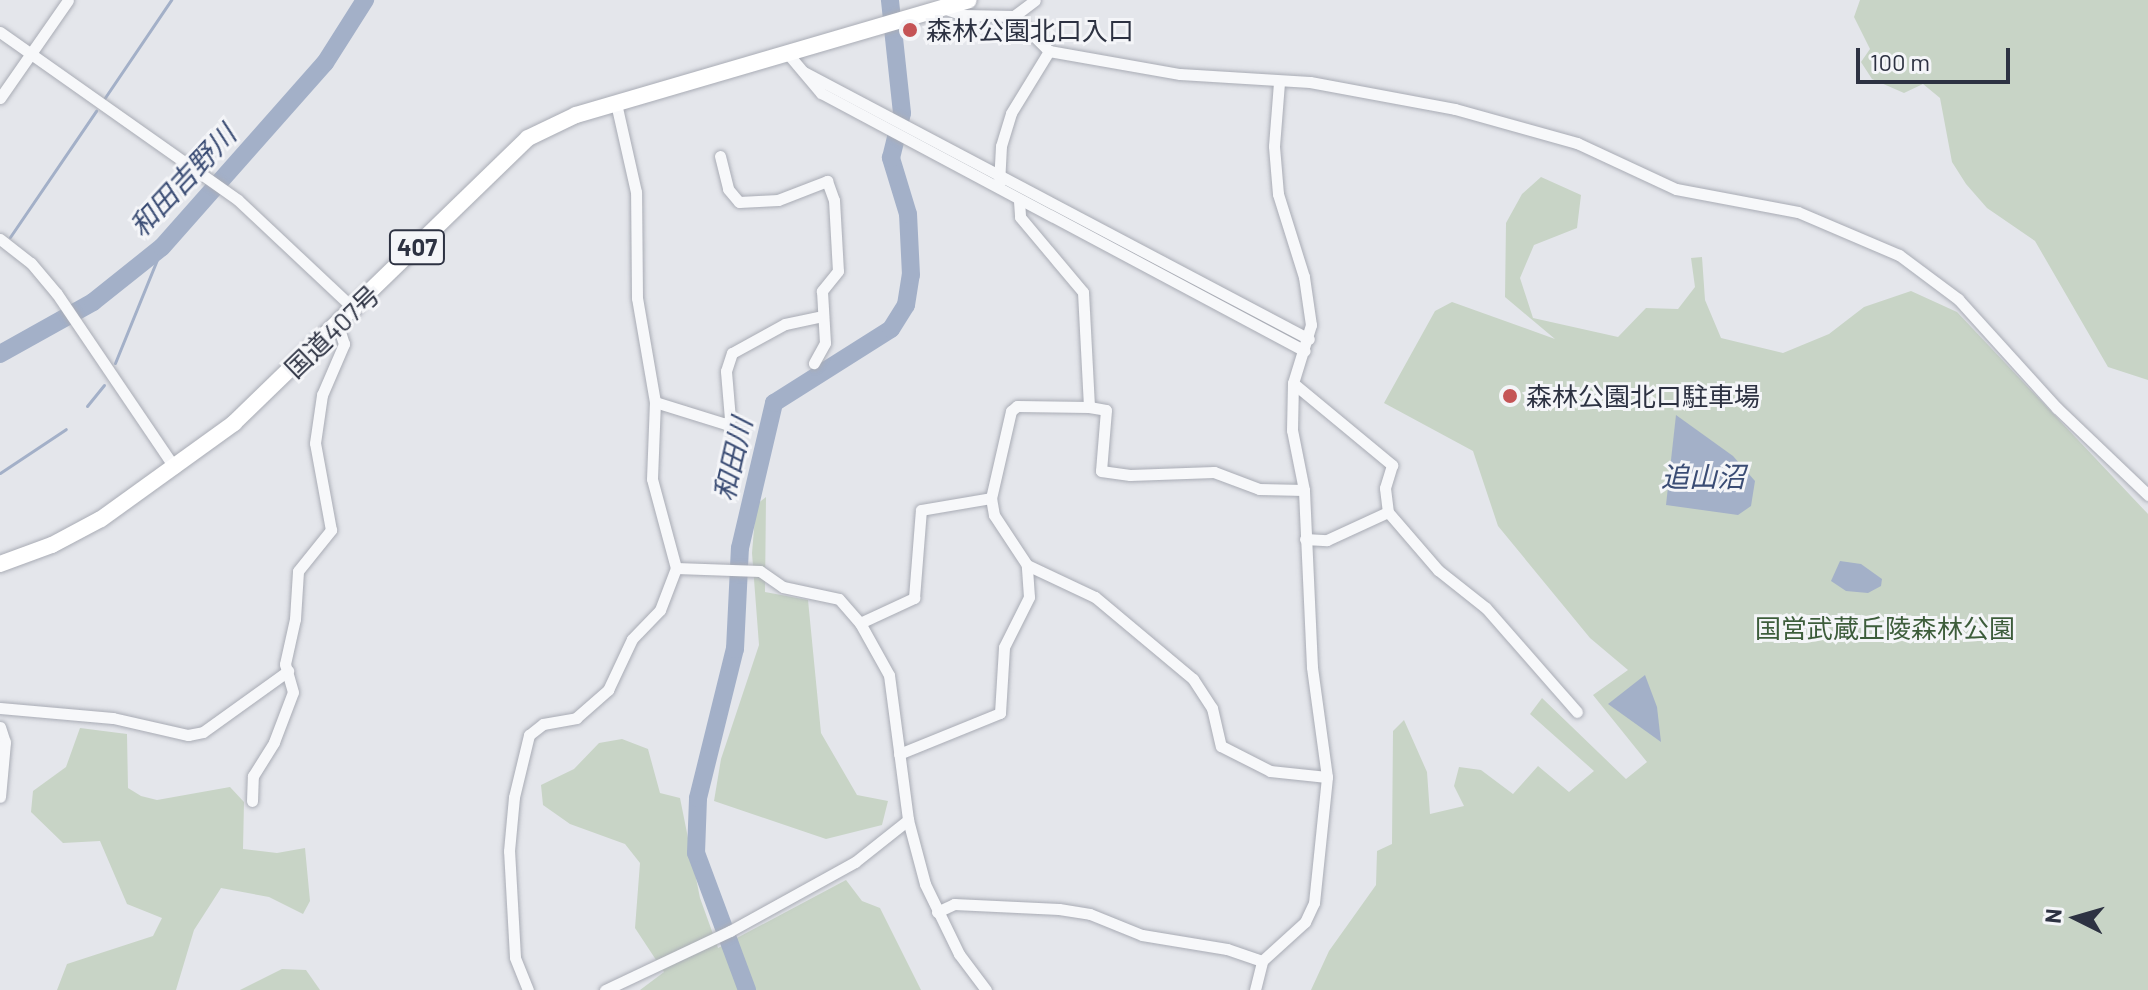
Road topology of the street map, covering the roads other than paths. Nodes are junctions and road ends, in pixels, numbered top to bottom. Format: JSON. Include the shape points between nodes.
{"nodes":[{"id":1,"x":68,"y":0,"type":"edge"},
{"id":2,"x":969,"y":0,"type":"edge"},
{"id":3,"x":1035,"y":0,"type":"edge"},
{"id":4,"x":943,"y":8,"type":"junction"},
{"id":5,"x":1014,"y":16,"type":"junction"},
{"id":6,"x":0,"y":32,"type":"edge"},
{"id":7,"x":1049,"y":51,"type":"junction"},
{"id":8,"x":788,"y":54,"type":"junction"},
{"id":9,"x":30,"y":56,"type":"junction"},
{"id":10,"x":1279,"y":82,"type":"junction"},
{"id":11,"x":0,"y":98,"type":"edge"},
{"id":12,"x":616,"y":103,"type":"junction"},
{"id":13,"x":720,"y":156,"type":"dead end"},
{"id":14,"x":1000,"y":184,"type":"junction"},
{"id":15,"x":1019,"y":201,"type":"junction"},
{"id":16,"x":0,"y":239,"type":"edge"},
{"id":17,"x":355,"y":310,"type":"junction"},
{"id":18,"x":823,"y":316,"type":"junction"},
{"id":19,"x":338,"y":325,"type":"junction"},
{"id":20,"x":1307,"y":345,"type":"junction"},
{"id":21,"x":814,"y":363,"type":"dead end"},
{"id":22,"x":1293,"y":383,"type":"junction"},
{"id":23,"x":655,"y":402,"type":"junction"},
{"id":24,"x":1089,"y":407,"type":"junction"},
{"id":25,"x":175,"y":468,"type":"junction"},
{"id":26,"x":1304,"y":490,"type":"junction"},
{"id":27,"x":2148,"y":495,"type":"edge"},
{"id":28,"x":991,"y":498,"type":"junction"},
{"id":29,"x":1388,"y":512,"type":"junction"},
{"id":30,"x":1305,"y":539,"type":"junction"},
{"id":31,"x":0,"y":564,"type":"edge"},
{"id":32,"x":1027,"y":565,"type":"junction"},
{"id":33,"x":676,"y":568,"type":"junction"},
{"id":34,"x":860,"y":623,"type":"junction"},
{"id":35,"x":288,"y":671,"type":"junction"},
{"id":36,"x":0,"y":708,"type":"edge"},
{"id":37,"x":1577,"y":712,"type":"dead end"},
{"id":38,"x":0,"y":727,"type":"edge"},
{"id":39,"x":899,"y":754,"type":"junction"},
{"id":40,"x":1327,"y":777,"type":"junction"},
{"id":41,"x":0,"y":797,"type":"edge"},
{"id":42,"x":252,"y":801,"type":"dead end"},
{"id":43,"x":908,"y":820,"type":"junction"},
{"id":44,"x":937,"y":912,"type":"junction"},
{"id":45,"x":1262,"y":961,"type":"junction"},
{"id":46,"x":528,"y":990,"type":"edge"},
{"id":47,"x":605,"y":990,"type":"edge"},
{"id":48,"x":986,"y":990,"type":"edge"},
{"id":49,"x":1255,"y":990,"type":"edge"}],
"edges":[{"from":1,"to":9,"type":"street"},
{"from":2,"to":4,"type":"highway","number":"407"},
{"from":3,"to":5,"type":"street"},
{"from":4,"to":5,"type":"street","via":[[963,15]]},
{"from":4,"to":8,"type":"highway","name":"国道407号","number":"407"},
{"from":5,"to":7,"type":"street"},
{"from":6,"to":9,"type":"street"},
{"from":7,"to":10,"type":"street","via":[[1180,74]]},
{"from":7,"to":14,"type":"street","via":[[1011,113],[1001,146]]},
{"from":8,"to":12,"type":"highway","name":"国道407号","number":"407"},
{"from":8,"to":14,"type":"street","via":[[821,93]]},
{"from":9,"to":11,"type":"street"},
{"from":9,"to":17,"type":"street","via":[[235,198]]},
{"from":10,"to":20,"type":"street","via":[[1274,146],[1278,194],[1309,298]]},
{"from":10,"to":27,"type":"street","via":[[1310,82],[1492,118],[1577,143],[1676,189],[1798,212],[1899,255],[1958,299],[2047,398]]},
{"from":12,"to":17,"type":"highway","name":"国道407号","number":"407","via":[[528,138]]},
{"from":12,"to":23,"type":"street","via":[[636,192],[637,298]]},
{"from":13,"to":18,"type":"street","via":[[728,189],[739,202],[778,200],[827,181],[834,200],[838,271],[822,291]]},
{"from":14,"to":15,"type":"street"},
{"from":14,"to":20,"type":"street"},
{"from":15,"to":20,"type":"street"},
{"from":15,"to":24,"type":"street","via":[[1020,217],[1083,292]]},
{"from":16,"to":25,"type":"street","via":[[31,263],[59,297]]},
{"from":17,"to":19,"type":"highway","name":"国道407号","number":"407"},
{"from":18,"to":21,"type":"street","via":[[825,343]]},
{"from":18,"to":23,"type":"street","via":[[785,324],[732,353],[726,371],[726,424]]},
{"from":19,"to":25,"type":"highway","name":"国道407号","number":"407","via":[[254,407]]},
{"from":19,"to":35,"type":"street","via":[[344,344],[322,395],[315,443],[331,530],[298,571]]},
{"from":20,"to":22,"type":"street"},
{"from":22,"to":26,"type":"street","via":[[1292,430]]},
{"from":22,"to":29,"type":"street","via":[[1392,465],[1385,488]]},
{"from":23,"to":33,"type":"street","via":[[652,479]]},
{"from":24,"to":26,"type":"street","via":[[1106,410],[1101,471],[1214,472],[1259,489]]},
{"from":24,"to":28,"type":"street","via":[[1017,406],[1011,411]]},
{"from":25,"to":31,"type":"highway","name":"国道407号","number":"407","via":[[77,532]]},
{"from":26,"to":30,"type":"street"},
{"from":28,"to":32,"type":"street","via":[[994,515]]},
{"from":28,"to":34,"type":"street","via":[[921,510],[914,598]]},
{"from":29,"to":30,"type":"street","via":[[1340,536]]},
{"from":29,"to":37,"type":"street","via":[[1438,570],[1486,608]]},
{"from":30,"to":40,"type":"street","via":[[1312,667]]},
{"from":32,"to":39,"type":"street","via":[[1029,597],[1004,647],[1000,713]]},
{"from":32,"to":40,"type":"street","via":[[1095,597],[1193,679],[1212,708],[1221,746],[1270,771]]},
{"from":33,"to":34,"type":"street","via":[[760,571],[783,587],[839,599]]},
{"from":33,"to":46,"type":"street","via":[[660,610],[632,639],[608,690],[576,718],[543,724],[529,735],[514,797],[509,851],[515,957]]},
{"from":34,"to":39,"type":"street","via":[[889,675]]},
{"from":35,"to":36,"type":"street","via":[[203,732],[188,735],[113,718]]},
{"from":35,"to":42,"type":"street","via":[[293,692],[274,742],[253,776]]},
{"from":38,"to":41,"type":"street","via":[[5,742]]},
{"from":39,"to":43,"type":"street"},
{"from":40,"to":45,"type":"street","via":[[1314,903],[1305,922]]},
{"from":43,"to":44,"type":"street"},
{"from":43,"to":47,"type":"street","via":[[855,862],[730,931]]},
{"from":44,"to":45,"type":"street","via":[[954,904],[1059,909],[1090,914],[1142,935],[1227,949]]},
{"from":44,"to":48,"type":"street"},
{"from":45,"to":49,"type":"street"}]}
